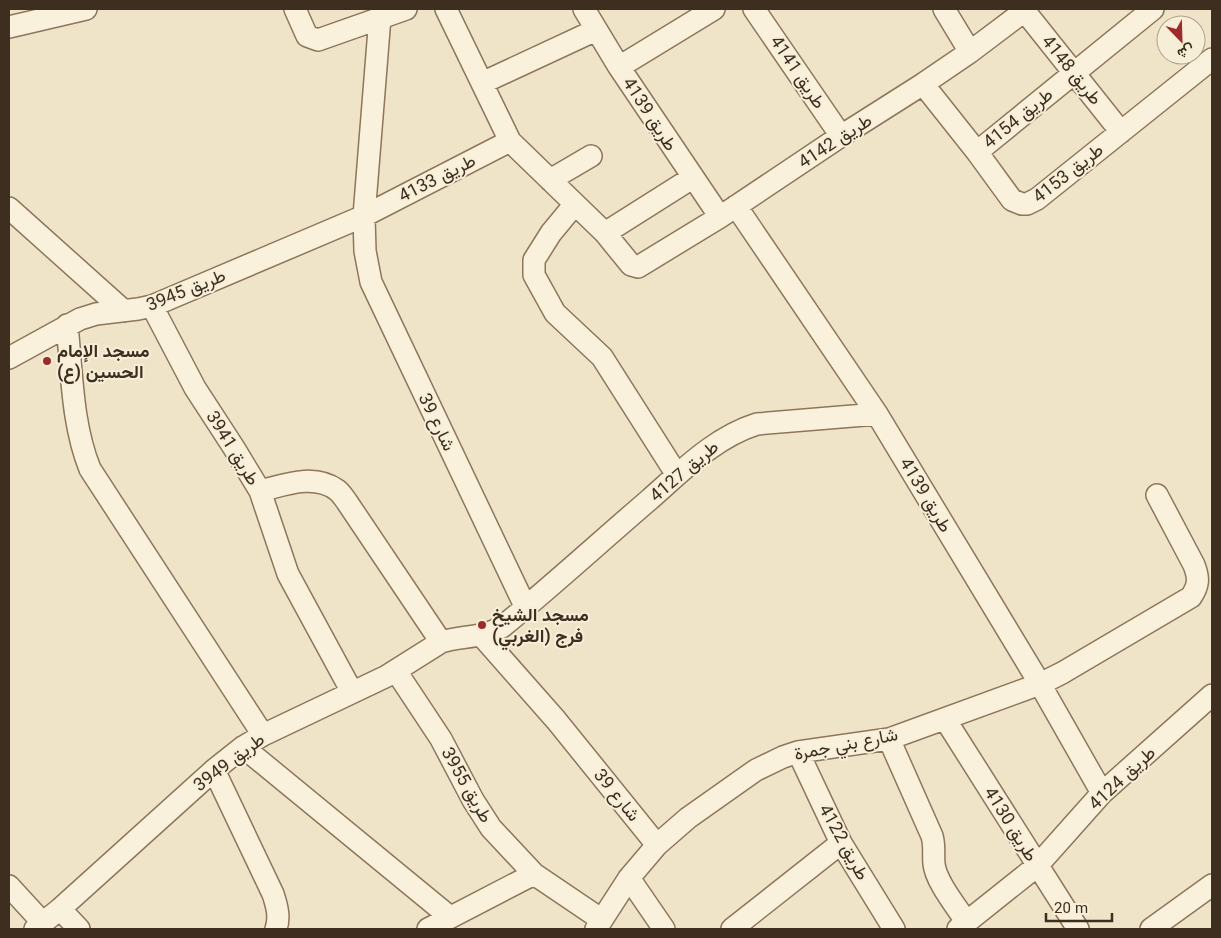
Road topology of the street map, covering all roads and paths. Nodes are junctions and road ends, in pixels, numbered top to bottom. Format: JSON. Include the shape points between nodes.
{"nodes":[{"id":1,"x":86,"y":9,"type":"edge"},
{"id":2,"x":295,"y":9,"type":"edge"},
{"id":3,"x":406,"y":9,"type":"edge"},
{"id":4,"x":446,"y":9,"type":"edge"},
{"id":5,"x":584,"y":9,"type":"edge"},
{"id":6,"x":714,"y":9,"type":"edge"},
{"id":7,"x":754,"y":9,"type":"edge"},
{"id":8,"x":944,"y":9,"type":"edge"},
{"id":9,"x":1153,"y":9,"type":"edge"},
{"id":10,"x":1025,"y":10,"type":"edge"},
{"id":11,"x":380,"y":18,"type":"junction"},
{"id":12,"x":9,"y":27,"type":"edge"},
{"id":13,"x":596,"y":30,"type":"junction"},
{"id":14,"x":970,"y":52,"type":"junction"},
{"id":15,"x":1212,"y":59,"type":"edge"},
{"id":16,"x":619,"y":67,"type":"junction"},
{"id":17,"x":1074,"y":73,"type":"junction"},
{"id":18,"x":482,"y":83,"type":"junction"},
{"id":19,"x":923,"y":84,"type":"junction"},
{"id":20,"x":1121,"y":132,"type":"junction"},
{"id":21,"x":841,"y":136,"type":"junction"},
{"id":22,"x":510,"y":141,"type":"junction"},
{"id":23,"x":977,"y":152,"type":"junction"},
{"id":24,"x":591,"y":156,"type":"dead end"},
{"id":25,"x":692,"y":178,"type":"junction"},
{"id":26,"x":550,"y":180,"type":"junction"},
{"id":27,"x":575,"y":204,"type":"junction"},
{"id":28,"x":9,"y":208,"type":"edge"},
{"id":29,"x":728,"y":212,"type":"junction"},
{"id":30,"x":364,"y":216,"type":"junction"},
{"id":31,"x":605,"y":233,"type":"junction"},
{"id":32,"x":152,"y":306,"type":"junction"},
{"id":33,"x":124,"y":311,"type":"junction"},
{"id":34,"x":67,"y":326,"type":"junction"},
{"id":35,"x":9,"y":358,"type":"edge"},
{"id":36,"x":877,"y":414,"type":"junction"},
{"id":37,"x":677,"y":475,"type":"junction"},
{"id":38,"x":260,"y":491,"type":"junction"},
{"id":39,"x":1157,"y":495,"type":"dead end"},
{"id":40,"x":525,"y":606,"type":"junction"},
{"id":41,"x":482,"y":636,"type":"junction"},
{"id":42,"x":440,"y":642,"type":"junction"},
{"id":43,"x":396,"y":671,"type":"junction"},
{"id":44,"x":1040,"y":684,"type":"junction"},
{"id":45,"x":352,"y":692,"type":"junction"},
{"id":46,"x":1212,"y":695,"type":"edge"},
{"id":47,"x":945,"y":719,"type":"junction"},
{"id":48,"x":263,"y":735,"type":"junction"},
{"id":49,"x":888,"y":739,"type":"junction"},
{"id":50,"x":243,"y":747,"type":"junction"},
{"id":51,"x":798,"y":752,"type":"junction"},
{"id":52,"x":214,"y":770,"type":"junction"},
{"id":53,"x":1102,"y":793,"type":"junction"},
{"id":54,"x":841,"y":843,"type":"junction"},
{"id":55,"x":657,"y":845,"type":"junction"},
{"id":56,"x":1037,"y":866,"type":"junction"},
{"id":57,"x":534,"y":874,"type":"junction"},
{"id":58,"x":629,"y":878,"type":"junction"},
{"id":59,"x":1212,"y":885,"type":"edge"},
{"id":60,"x":9,"y":886,"type":"edge"},
{"id":61,"x":60,"y":909,"type":"junction"},
{"id":62,"x":450,"y":917,"type":"junction"},
{"id":63,"x":599,"y":924,"type":"edge"},
{"id":64,"x":39,"y":926,"type":"edge"},
{"id":65,"x":962,"y":926,"type":"edge"},
{"id":66,"x":79,"y":929,"type":"edge"},
{"id":67,"x":276,"y":929,"type":"edge"},
{"id":68,"x":428,"y":929,"type":"edge"},
{"id":69,"x":664,"y":929,"type":"edge"},
{"id":70,"x":732,"y":929,"type":"edge"},
{"id":71,"x":894,"y":929,"type":"edge"},
{"id":72,"x":1078,"y":929,"type":"edge"},
{"id":73,"x":1151,"y":929,"type":"edge"}],
"edges":[{"from":1,"to":12,"type":"street"},
{"from":2,"to":11,"type":"street","via":[[307,36],[318,40]]},
{"from":3,"to":11,"type":"street"},
{"from":4,"to":18,"type":"street"},
{"from":5,"to":13,"type":"street","name":"طريق 4139"},
{"from":6,"to":16,"type":"street"},
{"from":7,"to":21,"type":"street","name":"طريق 4141"},
{"from":8,"to":14,"type":"street"},
{"from":9,"to":17,"type":"street","name":"طريق 4154"},
{"from":10,"to":14,"type":"street","name":"طريق 4142"},
{"from":10,"to":17,"type":"street","name":"طريق 4148"},
{"from":11,"to":30,"type":"street","name":"شارع 39"},
{"from":13,"to":16,"type":"street","name":"طريق 4139"},
{"from":13,"to":18,"type":"street"},
{"from":14,"to":19,"type":"street","name":"طريق 4142"},
{"from":15,"to":20,"type":"street","name":"طريق 4153"},
{"from":16,"to":25,"type":"street","name":"طريق 4139"},
{"from":17,"to":20,"type":"street","name":"طريق 4148"},
{"from":17,"to":23,"type":"street","name":"طريق 4154"},
{"from":18,"to":22,"type":"street"},
{"from":19,"to":21,"type":"street","name":"طريق 4142"},
{"from":19,"to":23,"type":"street","name":"طريق 4153"},
{"from":20,"to":23,"type":"street","name":"طريق 4153","via":[[1027,204],[1012,200]]},
{"from":21,"to":29,"type":"street","name":"طريق 4142"},
{"from":22,"to":26,"type":"street"},
{"from":22,"to":30,"type":"street","name":"طريق 4133"},
{"from":24,"to":26,"type":"street"},
{"from":25,"to":29,"type":"street","name":"طريق 4139"},
{"from":25,"to":31,"type":"street"},
{"from":26,"to":27,"type":"street"},
{"from":27,"to":31,"type":"street"},
{"from":27,"to":37,"type":"street","via":[[534,260],[534,275],[554,312],[602,357]]},
{"from":28,"to":33,"type":"street"},
{"from":29,"to":31,"type":"street","name":"طريق 4142","via":[[638,267],[631,265]]},
{"from":29,"to":36,"type":"street","name":"طريق 4139"},
{"from":30,"to":32,"type":"street","name":"طريق 3945"},
{"from":30,"to":40,"type":"street","name":"شارع 39","via":[[365,251],[371,282]]},
{"from":32,"to":33,"type":"street","name":"طريق 3945"},
{"from":32,"to":38,"type":"street","name":"طريق 3941","via":[[195,388]]},
{"from":33,"to":34,"type":"street","name":"طريق 3945","via":[[80,318]]},
{"from":34,"to":35,"type":"street","name":"طريق 3945"},
{"from":34,"to":48,"type":"street","via":[[76,420],[82,451],[90,469]]},
{"from":36,"to":37,"type":"street","name":"طريق 4127","via":[[775,422],[740,429]]},
{"from":36,"to":44,"type":"street","name":"طريق 4139"},
{"from":37,"to":40,"type":"street","name":"طريق 4127"},
{"from":38,"to":42,"type":"street","name":"طريق 3941","via":[[307,480],[336,490]]},
{"from":38,"to":45,"type":"street","via":[[288,574]]},
{"from":39,"to":44,"type":"street","name":"شارع بني جمرة","via":[[1198,576],[1197,587],[1191,597]]},
{"from":40,"to":41,"type":"street","via":[[502,627]]},
{"from":41,"to":42,"type":"street","name":"طريق 3949"},
{"from":41,"to":55,"type":"street","name":"شارع 39","via":[[556,720]]},
{"from":42,"to":43,"type":"street","name":"طريق 3949"},
{"from":43,"to":45,"type":"street","name":"طريق 3949"},
{"from":43,"to":57,"type":"street","name":"طريق 3955","via":[[441,739],[472,800],[491,828]]},
{"from":44,"to":47,"type":"street","name":"شارع بني جمرة"},
{"from":44,"to":53,"type":"street","name":"طريق 4139"},
{"from":45,"to":48,"type":"street","name":"طريق 3949"},
{"from":46,"to":53,"type":"street","name":"طريق 4124"},
{"from":47,"to":49,"type":"street","name":"شارع بني جمرة"},
{"from":47,"to":56,"type":"street","name":"طريق 4130"},
{"from":48,"to":50,"type":"street","name":"طريق 3949"},
{"from":49,"to":51,"type":"street","name":"شارع بني جمرة"},
{"from":49,"to":65,"type":"street","via":[[932,836],[938,878]]},
{"from":50,"to":52,"type":"street","name":"طريق 3949"},
{"from":50,"to":62,"type":"street"},
{"from":51,"to":54,"type":"street","name":"طريق 4122"},
{"from":51,"to":55,"type":"street","name":"شارع بني جمرة","via":[[744,777]]},
{"from":52,"to":61,"type":"street","name":"طريق 3949"},
{"from":52,"to":67,"type":"street","via":[[273,894],[278,908]]},
{"from":53,"to":56,"type":"street","name":"طريق 4124"},
{"from":54,"to":70,"type":"street"},
{"from":54,"to":71,"type":"street","name":"طريق 4122"},
{"from":55,"to":58,"type":"street","name":"شارع بني جمرة"},
{"from":56,"to":65,"type":"street","name":"طريق 4124"},
{"from":56,"to":72,"type":"street","name":"طريق 4130"},
{"from":57,"to":62,"type":"street"},
{"from":57,"to":63,"type":"street","name":"طريق 3955"},
{"from":58,"to":63,"type":"street","name":"شارع بني جمرة"},
{"from":58,"to":69,"type":"street"},
{"from":59,"to":73,"type":"street"},
{"from":60,"to":64,"type":"street"},
{"from":61,"to":64,"type":"street","name":"طريق 3949"},
{"from":61,"to":66,"type":"street"},
{"from":62,"to":68,"type":"street"}]}
